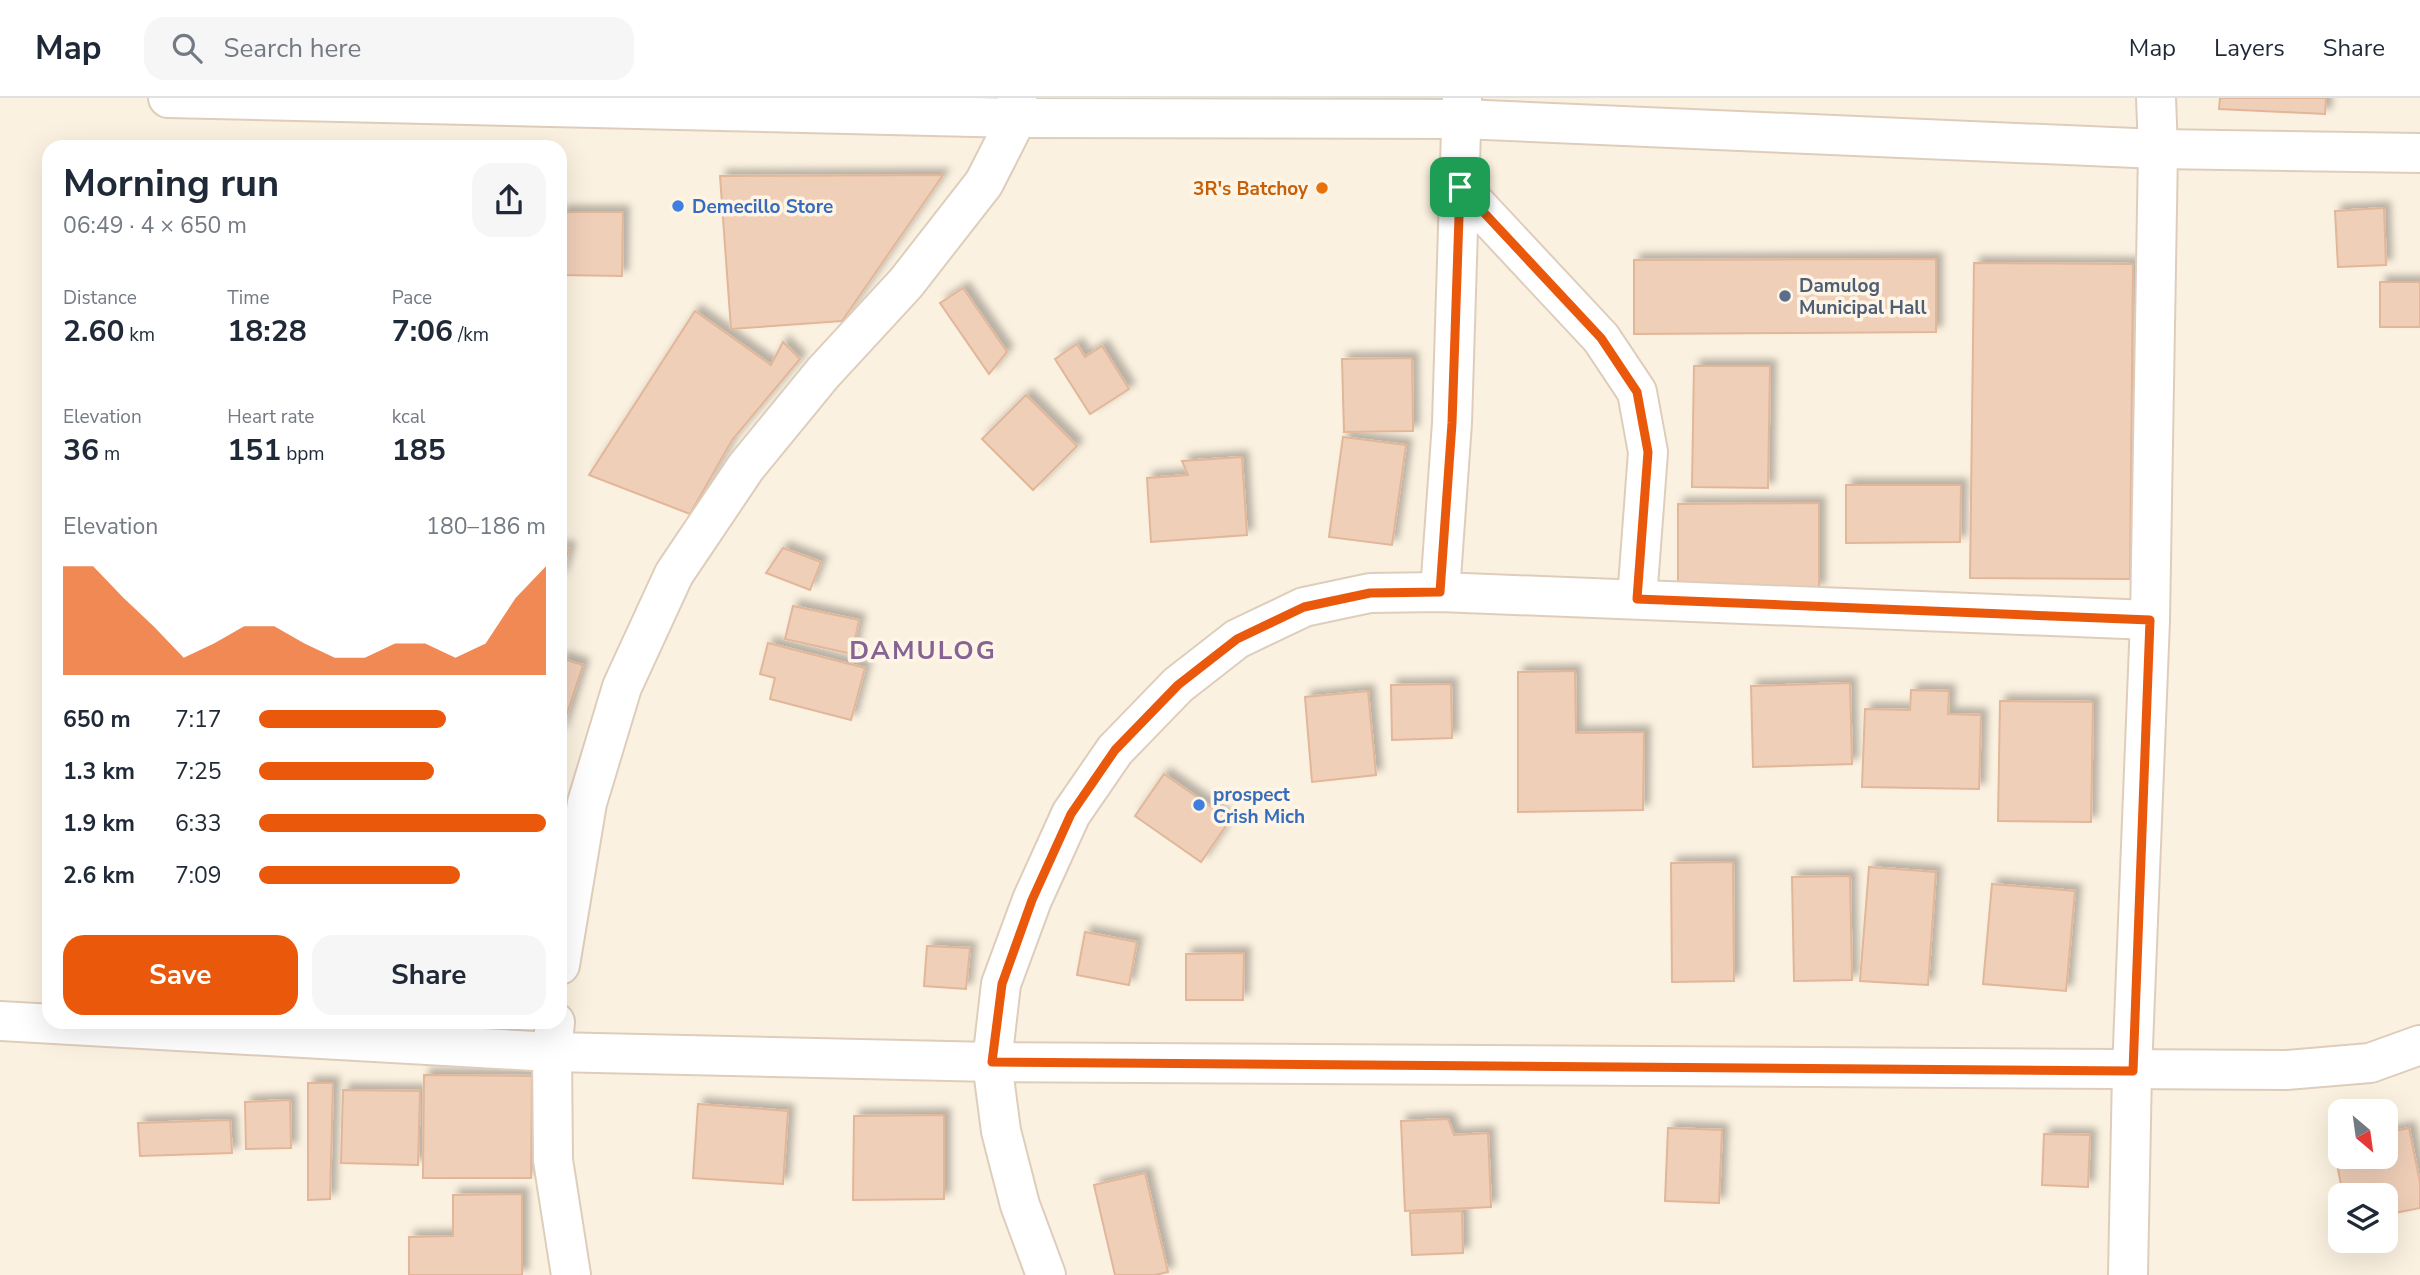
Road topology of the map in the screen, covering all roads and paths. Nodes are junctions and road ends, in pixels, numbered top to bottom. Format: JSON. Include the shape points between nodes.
{"nodes":[{"id":1,"x":168,"y":98,"type":"edge"},
{"id":2,"x":2156,"y":98,"type":"edge"},
{"id":3,"x":528,"y":102,"type":"edge"},
{"id":4,"x":1017,"y":108,"type":"edge"},
{"id":5,"x":1462,"y":108,"type":"edge"},
{"id":6,"x":2158,"y":149,"type":"junction"},
{"id":7,"x":2420,"y":153,"type":"edge"},
{"id":8,"x":1460,"y":187,"type":"junction"},
{"id":9,"x":1440,"y":592,"type":"junction"},
{"id":10,"x":1637,"y":599,"type":"junction"},
{"id":11,"x":2150,"y":620,"type":"junction"},
{"id":12,"x":567,"y":923,"type":"edge"},
{"id":13,"x":0,"y":1021,"type":"edge"},
{"id":14,"x":42,"y":1022,"type":"edge"},
{"id":15,"x":277,"y":1029,"type":"edge"},
{"id":16,"x":554,"y":1037,"type":"edge"},
{"id":17,"x":2420,"y":1045,"type":"edge"},
{"id":18,"x":992,"y":1062,"type":"junction"},
{"id":19,"x":2133,"y":1071,"type":"junction"},
{"id":20,"x":571,"y":1275,"type":"edge"},
{"id":21,"x":1045,"y":1275,"type":"edge"},
{"id":22,"x":2128,"y":1275,"type":"edge"}],
"edges":[{"from":1,"to":3,"type":"street"},
{"from":2,"to":6,"type":"street"},
{"from":3,"to":4,"type":"street"},
{"from":4,"to":5,"type":"street"},
{"from":4,"to":12,"type":"street","via":[[984,183],[906,283],[823,373],[746,467],[674,574],[622,687],[587,803]]},
{"from":5,"to":6,"type":"street"},
{"from":5,"to":8,"type":"street"},
{"from":6,"to":7,"type":"street"},
{"from":6,"to":11,"type":"street"},
{"from":8,"to":9,"type":"street","via":[[1452,423]]},
{"from":8,"to":10,"type":"street","via":[[1601,338],[1637,392],[1648,452]]},
{"from":9,"to":10,"type":"street"},
{"from":9,"to":18,"type":"street","via":[[1370,593],[1304,607],[1237,639],[1178,685],[1115,750],[1071,814],[1032,900],[1002,984]]},
{"from":10,"to":11,"type":"street"},
{"from":11,"to":19,"type":"street"},
{"from":13,"to":14,"type":"street"},
{"from":15,"to":16,"type":"street"},
{"from":16,"to":18,"type":"street"},
{"from":16,"to":20,"type":"street","via":[[553,1160]]},
{"from":17,"to":19,"type":"street","via":[[2370,1063],[2298,1069]]},
{"from":18,"to":19,"type":"street"},
{"from":18,"to":21,"type":"street","via":[[1001,1131]]},
{"from":19,"to":22,"type":"street"}]}
